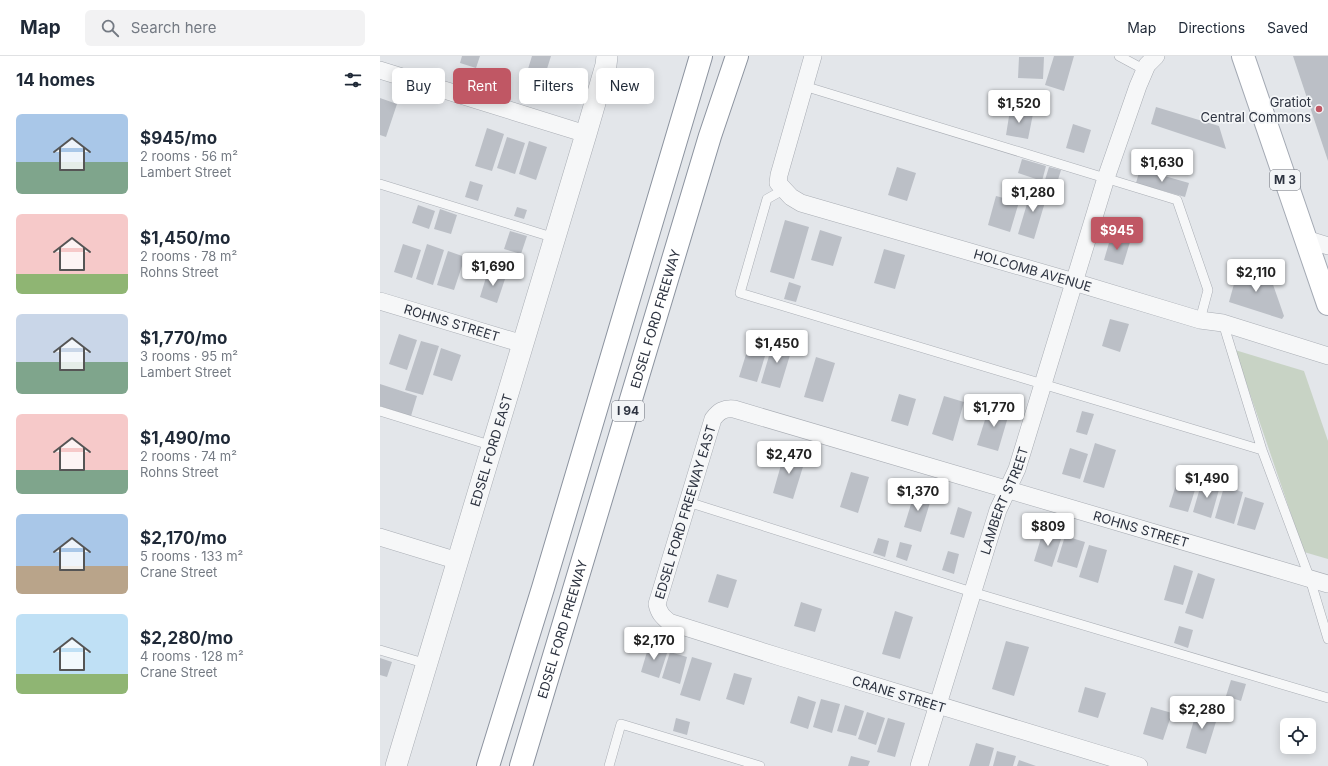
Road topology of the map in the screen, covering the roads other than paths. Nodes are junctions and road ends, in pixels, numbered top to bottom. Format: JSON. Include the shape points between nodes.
{"nodes":[{"id":1,"x":607,"y":56,"type":"edge"},
{"id":2,"x":701,"y":56,"type":"edge"},
{"id":3,"x":737,"y":56,"type":"edge"},
{"id":4,"x":813,"y":56,"type":"edge"},
{"id":5,"x":1120,"y":56,"type":"edge"},
{"id":6,"x":1156,"y":56,"type":"edge"},
{"id":7,"x":1243,"y":56,"type":"edge"},
{"id":8,"x":380,"y":70,"type":"edge"},
{"id":9,"x":1144,"y":70,"type":"junction"},
{"id":10,"x":804,"y":86,"type":"junction"},
{"id":11,"x":586,"y":134,"type":"junction"},
{"id":12,"x":1106,"y":178,"type":"junction"},
{"id":13,"x":380,"y":184,"type":"edge"},
{"id":14,"x":783,"y":190,"type":"junction"},
{"id":15,"x":555,"y":238,"type":"junction"},
{"id":16,"x":1306,"y":239,"type":"junction"},
{"id":17,"x":1328,"y":246,"type":"edge"},
{"id":18,"x":1074,"y":282,"type":"junction"},
{"id":19,"x":380,"y":301,"type":"edge"},
{"id":20,"x":1328,"y":304,"type":"edge"},
{"id":21,"x":1200,"y":320,"type":"junction"},
{"id":22,"x":1223,"y":323,"type":"junction"},
{"id":23,"x":523,"y":344,"type":"junction"},
{"id":24,"x":1328,"y":356,"type":"edge"},
{"id":25,"x":1043,"y":384,"type":"junction"},
{"id":26,"x":723,"y":410,"type":"joint"},
{"id":27,"x":380,"y":411,"type":"edge"},
{"id":28,"x":492,"y":446,"type":"junction"},
{"id":29,"x":1262,"y":450,"type":"junction"},
{"id":30,"x":1008,"y":490,"type":"junction"},
{"id":31,"x":688,"y":502,"type":"junction"},
{"id":32,"x":380,"y":537,"type":"edge"},
{"id":33,"x":458,"y":561,"type":"junction"},
{"id":34,"x":1310,"y":579,"type":"junction"},
{"id":35,"x":1328,"y":584,"type":"edge"},
{"id":36,"x":972,"y":592,"type":"junction"},
{"id":37,"x":662,"y":616,"type":"joint"},
{"id":38,"x":1328,"y":639,"type":"edge"},
{"id":39,"x":380,"y":650,"type":"edge"},
{"id":40,"x":427,"y":664,"type":"junction"},
{"id":41,"x":1328,"y":698,"type":"edge"},
{"id":42,"x":937,"y":705,"type":"junction"},
{"id":43,"x":396,"y":766,"type":"edge"},
{"id":44,"x":488,"y":766,"type":"edge"},
{"id":45,"x":521,"y":766,"type":"edge"},
{"id":46,"x":609,"y":766,"type":"edge"},
{"id":47,"x":760,"y":766,"type":"edge"},
{"id":48,"x":919,"y":766,"type":"edge"},
{"id":49,"x":1139,"y":766,"type":"edge"}],
"edges":[{"from":1,"to":11,"type":"street","name":"EDSEL FORD EAST"},
{"from":2,"to":44,"type":"main road","number":"I 94"},
{"from":3,"to":45,"type":"main road","name":"EDSEL FORD FREEWAY","number":"I 94","via":[[710,136]]},
{"from":4,"to":10,"type":"street"},
{"from":5,"to":9,"type":"lane"},
{"from":6,"to":9,"type":"street","name":"LAMBERT STREET"},
{"from":7,"to":16,"type":"main road","number":"M 3"},
{"from":8,"to":11,"type":"street"},
{"from":9,"to":12,"type":"street","name":"LAMBERT STREET"},
{"from":10,"to":12,"type":"lane"},
{"from":10,"to":14,"type":"street","via":[[779,175],[778,183]]},
{"from":11,"to":15,"type":"street","name":"EDSEL FORD EAST"},
{"from":12,"to":18,"type":"street","name":"LAMBERT STREET"},
{"from":12,"to":21,"type":"lane","via":[[1177,200],[1208,290]]},
{"from":13,"to":15,"type":"lane"},
{"from":14,"to":18,"type":"street","name":"HOLCOMB AVENUE","via":[[801,203]]},
{"from":14,"to":25,"type":"lane","via":[[766,199],[740,293]]},
{"from":15,"to":23,"type":"street","name":"EDSEL FORD EAST"},
{"from":16,"to":17,"type":"street"},
{"from":16,"to":20,"type":"main road","number":"M 3"},
{"from":18,"to":21,"type":"street","name":"HOLCOMB AVENUE"},
{"from":18,"to":25,"type":"street","name":"LAMBERT STREET"},
{"from":19,"to":23,"type":"street","name":"ROHNS STREET"},
{"from":21,"to":22,"type":"street","name":"HOLCOMB AVENUE"},
{"from":22,"to":24,"type":"street","name":"HOLCOMB AVENUE"},
{"from":22,"to":29,"type":"lane"},
{"from":23,"to":28,"type":"street","name":"EDSEL FORD EAST"},
{"from":25,"to":29,"type":"lane"},
{"from":25,"to":30,"type":"street","name":"LAMBERT STREET"},
{"from":26,"to":30,"type":"street","name":"ROHNS STREET","via":[[734,409]]},
{"from":26,"to":31,"type":"street","name":"EDSEL FORD FREEWAY EAST","via":[[713,419]]},
{"from":27,"to":28,"type":"lane"},
{"from":28,"to":33,"type":"street","name":"EDSEL FORD EAST"},
{"from":29,"to":34,"type":"lane"},
{"from":30,"to":34,"type":"street","name":"ROHNS STREET"},
{"from":30,"to":36,"type":"street","name":"LAMBERT STREET","via":[[998,510]]},
{"from":31,"to":36,"type":"lane"},
{"from":31,"to":37,"type":"street","name":"EDSEL FORD FREEWAY EAST","via":[[657,604]]},
{"from":32,"to":33,"type":"street"},
{"from":33,"to":40,"type":"street","name":"EDSEL FORD EAST"},
{"from":34,"to":35,"type":"street","name":"ROHNS STREET"},
{"from":34,"to":38,"type":"lane"},
{"from":36,"to":41,"type":"lane"},
{"from":36,"to":42,"type":"street","name":"LAMBERT STREET"},
{"from":37,"to":42,"type":"street","name":"CRANE STREET","via":[[669,622]]},
{"from":39,"to":40,"type":"lane"},
{"from":40,"to":43,"type":"street","name":"EDSEL FORD EAST"},
{"from":42,"to":48,"type":"street","name":"LAMBERT STREET"},
{"from":42,"to":49,"type":"street","name":"CRANE STREET"},
{"from":46,"to":47,"type":"lane","via":[[621,724]]}]}
